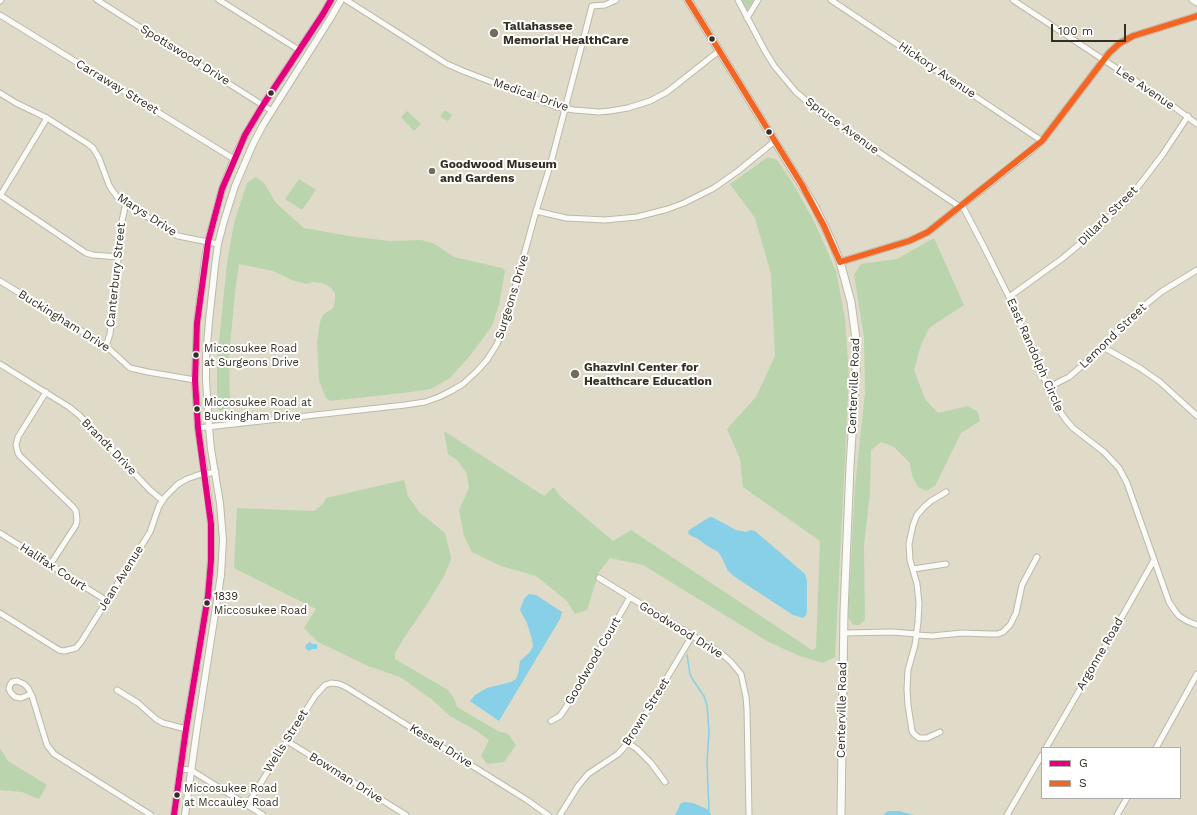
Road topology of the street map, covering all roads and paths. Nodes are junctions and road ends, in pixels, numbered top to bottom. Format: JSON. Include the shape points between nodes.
{"nodes":[{"id":1,"x":97,"y":0,"type":"edge"},
{"id":2,"x":219,"y":0,"type":"edge"},
{"id":3,"x":331,"y":0,"type":"edge"},
{"id":4,"x":341,"y":0,"type":"edge"},
{"id":5,"x":346,"y":0,"type":"edge"},
{"id":6,"x":616,"y":0,"type":"edge"},
{"id":7,"x":688,"y":0,"type":"edge"},
{"id":8,"x":738,"y":0,"type":"edge"},
{"id":9,"x":758,"y":0,"type":"edge"},
{"id":10,"x":831,"y":0,"type":"edge"},
{"id":11,"x":1013,"y":0,"type":"edge"},
{"id":12,"x":1192,"y":0,"type":"edge"},
{"id":13,"x":1197,"y":3,"type":"edge"},
{"id":14,"x":0,"y":15,"type":"edge"},
{"id":15,"x":1197,"y":16,"type":"edge"},
{"id":16,"x":746,"y":18,"type":"junction"},
{"id":17,"x":299,"y":50,"type":"junction"},
{"id":18,"x":719,"y":51,"type":"junction"},
{"id":19,"x":1104,"y":60,"type":"junction"},
{"id":20,"x":279,"y":81,"type":"junction"},
{"id":21,"x":287,"y":86,"type":"junction"},
{"id":22,"x":0,"y":93,"type":"edge"},
{"id":23,"x":263,"y":105,"type":"junction"},
{"id":24,"x":565,"y":108,"type":"junction"},
{"id":25,"x":272,"y":111,"type":"junction"},
{"id":26,"x":1188,"y":116,"type":"junction"},
{"id":27,"x":47,"y":118,"type":"junction"},
{"id":28,"x":1197,"y":124,"type":"edge"},
{"id":29,"x":244,"y":139,"type":"junction"},
{"id":30,"x":775,"y":141,"type":"junction"},
{"id":31,"x":1042,"y":141,"type":"junction"},
{"id":32,"x":234,"y":159,"type":"junction"},
{"id":33,"x":244,"y":164,"type":"junction"},
{"id":34,"x":0,"y":195,"type":"edge"},
{"id":35,"x":126,"y":203,"type":"junction"},
{"id":36,"x":961,"y":206,"type":"junction"},
{"id":37,"x":536,"y":211,"type":"junction"},
{"id":38,"x":208,"y":242,"type":"junction"},
{"id":39,"x":218,"y":244,"type":"junction"},
{"id":40,"x":118,"y":257,"type":"junction"},
{"id":41,"x":840,"y":262,"type":"junction"},
{"id":42,"x":1197,"y":270,"type":"edge"},
{"id":43,"x":0,"y":281,"type":"edge"},
{"id":44,"x":1009,"y":297,"type":"junction"},
{"id":45,"x":106,"y":346,"type":"junction"},
{"id":46,"x":1103,"y":347,"type":"junction"},
{"id":47,"x":0,"y":364,"type":"edge"},
{"id":48,"x":196,"y":380,"type":"junction"},
{"id":49,"x":1048,"y":388,"type":"junction"},
{"id":50,"x":46,"y":392,"type":"junction"},
{"id":51,"x":1197,"y":416,"type":"edge"},
{"id":52,"x":209,"y":427,"type":"junction"},
{"id":53,"x":198,"y":428,"type":"junction"},
{"id":54,"x":216,"y":472,"type":"junction"},
{"id":55,"x":205,"y":474,"type":"junction"},
{"id":56,"x":946,"y":492,"type":"dead end"},
{"id":57,"x":162,"y":500,"type":"junction"},
{"id":58,"x":0,"y":533,"type":"edge"},
{"id":59,"x":1037,"y":557,"type":"dead end"},
{"id":60,"x":1154,"y":560,"type":"junction"},
{"id":61,"x":946,"y":564,"type":"dead end"},
{"id":62,"x":50,"y":565,"type":"junction"},
{"id":63,"x":913,"y":569,"type":"junction"},
{"id":64,"x":599,"y":578,"type":"dead end"},
{"id":65,"x":209,"y":587,"type":"junction"},
{"id":66,"x":220,"y":589,"type":"junction"},
{"id":67,"x":630,"y":597,"type":"junction"},
{"id":68,"x":107,"y":601,"type":"junction"},
{"id":69,"x":0,"y":613,"type":"edge"},
{"id":70,"x":1197,"y":624,"type":"edge"},
{"id":71,"x":844,"y":633,"type":"junction"},
{"id":72,"x":917,"y":634,"type":"junction"},
{"id":73,"x":692,"y":636,"type":"junction"},
{"id":74,"x":1197,"y":674,"type":"edge"},
{"id":75,"x":331,"y":683,"type":"joint"},
{"id":76,"x":117,"y":690,"type":"dead end"},
{"id":77,"x":31,"y":694,"type":"dead end"},
{"id":78,"x":551,"y":721,"type":"dead end"},
{"id":79,"x":186,"y":729,"type":"junction"},
{"id":80,"x":940,"y":732,"type":"dead end"},
{"id":81,"x":287,"y":740,"type":"junction"},
{"id":82,"x":628,"y":743,"type":"junction"},
{"id":83,"x":1047,"y":747,"type":"edge"},
{"id":84,"x":1157,"y":747,"type":"edge"},
{"id":85,"x":1041,"y":757,"type":"edge"},
{"id":86,"x":180,"y":769,"type":"junction"},
{"id":87,"x":191,"y":770,"type":"junction"},
{"id":88,"x":665,"y":782,"type":"dead end"},
{"id":89,"x":1126,"y":799,"type":"edge"},
{"id":90,"x":247,"y":805,"type":"junction"},
{"id":91,"x":151,"y":815,"type":"edge"},
{"id":92,"x":174,"y":815,"type":"edge"},
{"id":93,"x":185,"y":815,"type":"edge"},
{"id":94,"x":263,"y":815,"type":"edge"},
{"id":95,"x":406,"y":815,"type":"edge"},
{"id":96,"x":548,"y":815,"type":"edge"},
{"id":97,"x":560,"y":815,"type":"edge"},
{"id":98,"x":749,"y":815,"type":"edge"},
{"id":99,"x":841,"y":815,"type":"edge"},
{"id":100,"x":1007,"y":815,"type":"edge"},
{"id":101,"x":1117,"y":815,"type":"edge"}],
"edges":[{"from":1,"to":23,"type":"street","name":"Spottswood Drive"},
{"from":2,"to":17,"type":"street"},
{"from":3,"to":17,"type":"street"},
{"from":4,"to":21,"type":"street"},
{"from":5,"to":24,"type":"street","name":"Medical Drive","via":[[447,64],[484,80]]},
{"from":6,"to":24,"type":"street","name":"Surgeons Drive","via":[[605,5],[592,6]]},
{"from":7,"to":18,"type":"main road","name":"Centerville Road"},
{"from":8,"to":16,"type":"street","name":"Spruce Avenue"},
{"from":9,"to":16,"type":"street"},
{"from":10,"to":31,"type":"street","name":"Hickory Avenue"},
{"from":11,"to":19,"type":"street","name":"Lee Avenue"},
{"from":12,"to":13,"type":"street"},
{"from":14,"to":32,"type":"street","name":"Carraway Street"},
{"from":15,"to":19,"type":"street","via":[[1129,38],[1113,49]]},
{"from":16,"to":36,"type":"street","name":"Spruce Avenue","via":[[776,67],[810,105]]},
{"from":17,"to":20,"type":"street"},
{"from":18,"to":24,"type":"street","name":"Medical Drive","via":[[667,92],[650,101],[628,108],[599,112]]},
{"from":18,"to":30,"type":"main road","name":"Centerville Road"},
{"from":19,"to":26,"type":"street","name":"Lee Avenue"},
{"from":19,"to":31,"type":"street"},
{"from":20,"to":21,"type":"street"},
{"from":20,"to":23,"type":"street"},
{"from":21,"to":25,"type":"street"},
{"from":22,"to":27,"type":"street","name":"Marys Drive"},
{"from":23,"to":25,"type":"street","name":"Spottswood Drive"},
{"from":23,"to":29,"type":"street"},
{"from":24,"to":37,"type":"street","name":"Surgeons Drive"},
{"from":25,"to":33,"type":"street"},
{"from":26,"to":28,"type":"street","name":"Lee Avenue"},
{"from":26,"to":44,"type":"street","name":"Dillard Street","via":[[1163,154],[1126,201],[1063,258]]},
{"from":27,"to":34,"type":"street"},
{"from":27,"to":35,"type":"street","name":"Marys Drive","via":[[93,148],[112,190]]},
{"from":29,"to":32,"type":"street"},
{"from":29,"to":33,"type":"street","via":[[241,151]]},
{"from":30,"to":37,"type":"street","via":[[714,188],[668,209],[637,217],[605,220],[566,218]]},
{"from":30,"to":41,"type":"main road","name":"Centerville Road","via":[[814,205]]},
{"from":31,"to":36,"type":"street"},
{"from":32,"to":38,"type":"street","via":[[222,188]]},
{"from":33,"to":39,"type":"street"},
{"from":34,"to":40,"type":"street","via":[[86,253]]},
{"from":35,"to":38,"type":"street","name":"Marys Drive","via":[[178,236]]},
{"from":35,"to":40,"type":"street","name":"Canterbury Street","via":[[122,216]]},
{"from":36,"to":41,"type":"street","via":[[928,232],[909,241]]},
{"from":36,"to":44,"type":"street","name":"East Randolph Circle","via":[[986,249]]},
{"from":37,"to":52,"type":"street","name":"Surgeons Drive","via":[[501,337],[487,360],[462,384],[439,397],[418,403]]},
{"from":38,"to":39,"type":"street","name":"Marys Drive"},
{"from":38,"to":48,"type":"street","via":[[198,323]]},
{"from":39,"to":52,"type":"street","via":[[206,357]]},
{"from":40,"to":45,"type":"street","name":"Canterbury Street","via":[[110,334]]},
{"from":41,"to":71,"type":"main road","name":"Centerville Road","via":[[851,302],[856,352]]},
{"from":42,"to":46,"type":"street","name":"Lemond Street","via":[[1161,292],[1129,318]]},
{"from":43,"to":45,"type":"street","name":"Buckingham Drive"},
{"from":44,"to":49,"type":"street","name":"East Randolph Circle"},
{"from":45,"to":48,"type":"street","name":"Buckingham Drive","via":[[130,368]]},
{"from":46,"to":49,"type":"street","name":"Lemond Street","via":[[1069,377]]},
{"from":46,"to":51,"type":"street","via":[[1160,382]]},
{"from":47,"to":50,"type":"street","name":"Brandt Drive"},
{"from":48,"to":53,"type":"street"},
{"from":49,"to":60,"type":"street","name":"East Randolph Circle","via":[[1054,404],[1066,420],[1108,456],[1122,473]]},
{"from":50,"to":57,"type":"street","name":"Brandt Drive","via":[[79,415]]},
{"from":50,"to":62,"type":"street","via":[[18,437],[16,445],[20,456],[73,507],[77,515],[76,524]]},
{"from":52,"to":53,"type":"street","name":"Surgeons Drive"},
{"from":52,"to":54,"type":"street"},
{"from":53,"to":55,"type":"street"},
{"from":54,"to":55,"type":"street"},
{"from":54,"to":66,"type":"street","via":[[223,540]]},
{"from":55,"to":57,"type":"street","via":[[178,484]]},
{"from":55,"to":65,"type":"street","via":[[211,524]]},
{"from":56,"to":63,"type":"street","via":[[924,506],[913,525],[909,544]]},
{"from":57,"to":68,"type":"street","name":"Jean Avenue","via":[[150,532]]},
{"from":58,"to":62,"type":"street","name":"Halifax Court"},
{"from":59,"to":72,"type":"street","via":[[1024,578],[1016,613],[1006,629],[998,634]]},
{"from":60,"to":70,"type":"street","name":"East Randolph Circle","via":[[1169,602],[1175,611],[1184,619]]},
{"from":60,"to":83,"type":"street","name":"Argonne Road"},
{"from":61,"to":63,"type":"street"},
{"from":62,"to":68,"type":"street","name":"Halifax Court"},
{"from":63,"to":72,"type":"street","via":[[919,603]]},
{"from":64,"to":67,"type":"street","name":"Goodwood Drive"},
{"from":65,"to":66,"type":"street"},
{"from":65,"to":79,"type":"street"},
{"from":66,"to":87,"type":"street"},
{"from":67,"to":73,"type":"street","name":"Goodwood Drive"},
{"from":67,"to":78,"type":"street","name":"Goodwood Court","via":[[573,696],[560,716]]},
{"from":68,"to":69,"type":"street","name":"Jean Avenue","via":[[76,648],[64,651]]},
{"from":71,"to":72,"type":"street"},
{"from":71,"to":99,"type":"main road","name":"Centerville Road"},
{"from":72,"to":80,"type":"street","via":[[908,670],[907,689],[912,731],[919,738],[927,738]]},
{"from":73,"to":82,"type":"street","name":"Brown Street"},
{"from":73,"to":98,"type":"street","name":"Goodwood Drive","via":[[722,654],[741,674],[747,709]]},
{"from":74,"to":84,"type":"street"},
{"from":75,"to":81,"type":"street","name":"Wells Street","via":[[325,684],[315,696]]},
{"from":75,"to":96,"type":"street","name":"Kessel Drive","via":[[346,687]]},
{"from":76,"to":79,"type":"street","via":[[163,723]]},
{"from":77,"to":91,"type":"street","via":[[49,749]]},
{"from":79,"to":86,"type":"street"},
{"from":81,"to":90,"type":"street","name":"Wells Street"},
{"from":81,"to":95,"type":"street","name":"Bowman Drive"},
{"from":82,"to":88,"type":"street","via":[[638,749]]},
{"from":82,"to":97,"type":"street","name":"Brown Street","via":[[618,754],[588,774]]},
{"from":85,"to":100,"type":"street"},
{"from":86,"to":87,"type":"street"},
{"from":86,"to":92,"type":"street"},
{"from":87,"to":90,"type":"street"},
{"from":87,"to":93,"type":"street"},
{"from":89,"to":101,"type":"street"},
{"from":90,"to":94,"type":"street"}]}
